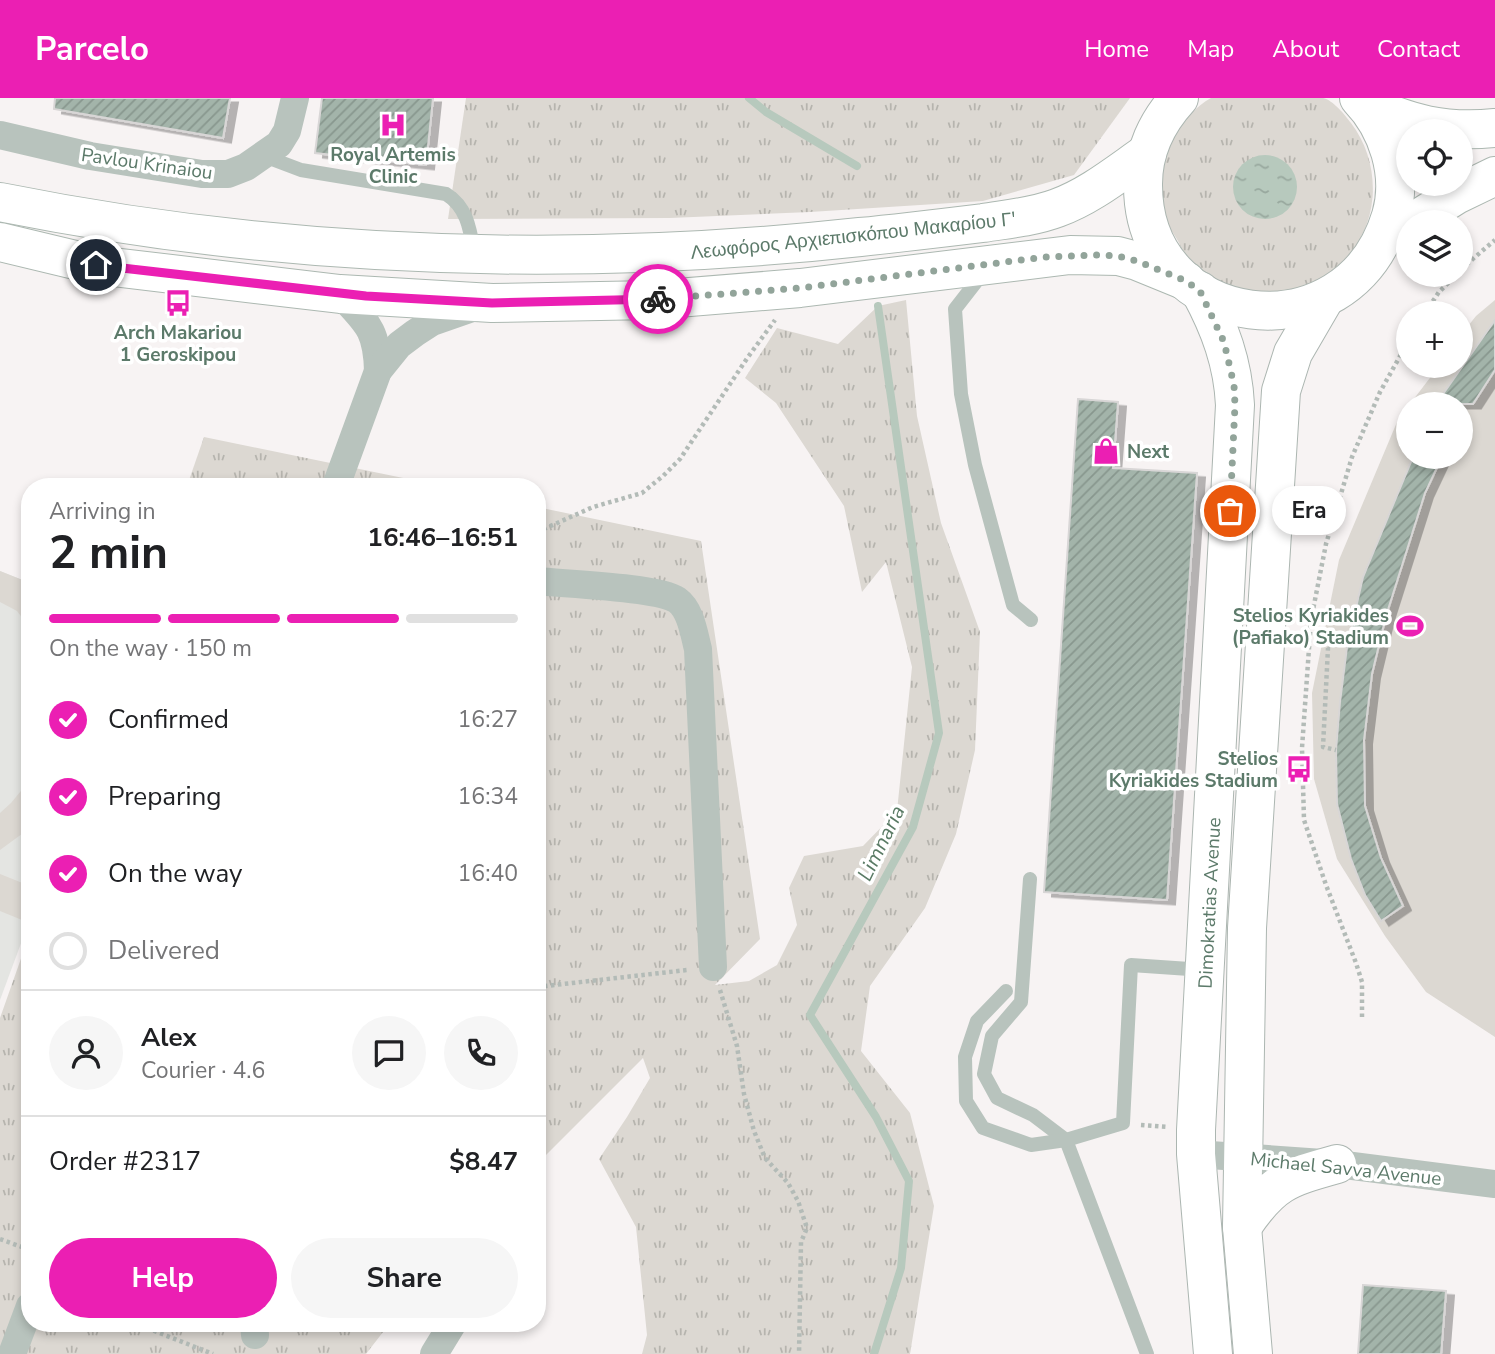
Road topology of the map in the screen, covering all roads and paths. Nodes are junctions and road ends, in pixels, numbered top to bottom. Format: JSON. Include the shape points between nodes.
{"nodes":[{"id":1,"x":295,"y":98,"type":"edge"},
{"id":2,"x":1178,"y":98,"type":"edge"},
{"id":3,"x":1362,"y":101,"type":"edge"},
{"id":4,"x":1495,"y":128,"type":"edge"},
{"id":5,"x":0,"y":135,"type":"edge"},
{"id":6,"x":1147,"y":153,"type":"junction"},
{"id":7,"x":264,"y":156,"type":"junction"},
{"id":8,"x":1495,"y":176,"type":"edge"},
{"id":9,"x":0,"y":202,"type":"edge"},
{"id":10,"x":1433,"y":210,"type":"edge"},
{"id":11,"x":1396,"y":220,"type":"edge"},
{"id":12,"x":1396,"y":235,"type":"edge"},
{"id":13,"x":1495,"y":240,"type":"edge"},
{"id":14,"x":0,"y":242,"type":"edge"},
{"id":15,"x":474,"y":254,"type":"junction"},
{"id":16,"x":1473,"y":259,"type":"edge"},
{"id":17,"x":991,"y":264,"type":"junction"},
{"id":18,"x":1193,"y":286,"type":"junction"},
{"id":19,"x":1444,"y":287,"type":"edge"},
{"id":20,"x":800,"y":288,"type":"junction"},
{"id":21,"x":340,"y":294,"type":"junction"},
{"id":22,"x":1325,"y":298,"type":"junction"},
{"id":23,"x":1433,"y":301,"type":"edge"},
{"id":24,"x":492,"y":303,"type":"junction"},
{"id":25,"x":1396,"y":363,"type":"edge"},
{"id":26,"x":378,"y":371,"type":"junction"},
{"id":27,"x":339,"y":478,"type":"edge"},
{"id":28,"x":546,"y":528,"type":"edge"},
{"id":29,"x":546,"y":582,"type":"edge"},
{"id":30,"x":1031,"y":620,"type":"dead end"},
{"id":31,"x":1311,"y":623,"type":"junction"},
{"id":32,"x":1336,"y":750,"type":"dead end"},
{"id":33,"x":1030,"y":879,"type":"dead end"},
{"id":34,"x":713,"y":967,"type":"junction"},
{"id":35,"x":1205,"y":970,"type":"junction"},
{"id":36,"x":546,"y":986,"type":"edge"},
{"id":37,"x":1006,"y":991,"type":"dead end"},
{"id":38,"x":1362,"y":1017,"type":"dead end"},
{"id":39,"x":1123,"y":1123,"type":"junction"},
{"id":40,"x":1066,"y":1140,"type":"junction"},
{"id":41,"x":1196,"y":1142,"type":"junction"},
{"id":42,"x":1243,"y":1158,"type":"junction"},
{"id":43,"x":1337,"y":1164,"type":"junction"},
{"id":44,"x":1495,"y":1184,"type":"edge"},
{"id":45,"x":1242,"y":1227,"type":"junction"},
{"id":46,"x":0,"y":1239,"type":"edge"},
{"id":47,"x":21,"y":1247,"type":"edge"},
{"id":48,"x":21,"y":1330,"type":"edge"},
{"id":49,"x":157,"y":1332,"type":"edge"},
{"id":50,"x":447,"y":1332,"type":"edge"},
{"id":51,"x":12,"y":1354,"type":"edge"},
{"id":52,"x":214,"y":1354,"type":"edge"},
{"id":53,"x":434,"y":1354,"type":"edge"},
{"id":54,"x":799,"y":1354,"type":"edge"},
{"id":55,"x":1147,"y":1354,"type":"edge"},
{"id":56,"x":1213,"y":1354,"type":"edge"},
{"id":57,"x":1253,"y":1354,"type":"edge"}],
"edges":[{"from":1,"to":7,"type":"street","name":"Pavlou Krinaiou","via":[[287,131]]},
{"from":2,"to":6,"type":"main road","via":[[1159,124]]},
{"from":3,"to":4,"type":"main road","via":[[1408,122],[1435,128]]},
{"from":3,"to":11,"type":"main road","via":[[1384,135],[1394,172],[1392,210]]},
{"from":5,"to":7,"type":"street","name":"Pavlou Krinaiou","via":[[90,156],[202,174],[228,174]]},
{"from":6,"to":15,"type":"main road","name":"Λεωφόρος Αρχιεπισκόπου Μακαρίου Γ'","via":[[1074,202],[1032,216],[770,247]]},
{"from":6,"to":18,"type":"main road","via":[[1143,178],[1146,216],[1161,252]]},
{"from":7,"to":15,"type":"lane","via":[[301,170],[446,194],[457,201],[469,224]]},
{"from":8,"to":10,"type":"main road"},
{"from":9,"to":15,"type":"main road","name":"Λεωφόρος Αρχιεπισκόπου Μακαρίου Γ'","via":[[201,236]]},
{"from":12,"to":22,"type":"main road","via":[[1356,276]]},
{"from":13,"to":16,"type":"path"},
{"from":14,"to":21,"type":"main road","via":[[96,265]]},
{"from":17,"to":18,"type":"main road","via":[[1070,255],[1118,256]]},
{"from":17,"to":20,"type":"main road"},
{"from":17,"to":30,"type":"lane","via":[[955,309],[961,394],[1013,605]]},
{"from":18,"to":22,"type":"main road","via":[[1227,304],[1264,311],[1289,310]]},
{"from":18,"to":35,"type":"main road","name":"Dimokratias Avenue","via":[[1224,342],[1235,405]]},
{"from":19,"to":23,"type":"path"},
{"from":20,"to":24,"type":"main road","via":[[653,300]]},
{"from":20,"to":28,"type":"path","via":[[680,459],[663,476],[642,493],[593,507]]},
{"from":21,"to":24,"type":"main road"},
{"from":21,"to":26,"type":"street","via":[[373,333]]},
{"from":22,"to":42,"type":"main road","name":"Dimokratias Avenue","via":[[1293,353],[1281,391],[1247,928]]},
{"from":24,"to":26,"type":"street","via":[[432,322],[399,345]]},
{"from":25,"to":31,"type":"path","via":[[1352,457],[1326,544]]},
{"from":26,"to":27,"type":"street"},
{"from":29,"to":34,"type":"street","via":[[656,593],[677,600],[691,622],[698,649]]},
{"from":31,"to":32,"type":"path","via":[[1328,648],[1323,747]]},
{"from":31,"to":38,"type":"path","via":[[1302,748],[1304,820],[1362,982]]},
{"from":33,"to":40,"type":"lane","via":[[1021,1002],[992,1036],[984,1074],[997,1098],[1033,1115]]},
{"from":34,"to":36,"type":"path"},
{"from":34,"to":54,"type":"path","via":[[737,1046],[754,1131],[765,1158],[798,1201],[807,1228],[801,1242]]},
{"from":35,"to":39,"type":"lane","via":[[1131,965]]},
{"from":35,"to":41,"type":"main road","name":"Dimokratias Avenue"},
{"from":37,"to":40,"type":"lane","via":[[977,1021],[965,1057],[966,1101],[983,1128],[1031,1145]]},
{"from":39,"to":40,"type":"lane"},
{"from":39,"to":41,"type":"path"},
{"from":40,"to":55,"type":"lane"},
{"from":41,"to":42,"type":"street","name":"Michael Savva Avenue"},
{"from":41,"to":56,"type":"main road","name":"Dimokratias Avenue"},
{"from":42,"to":43,"type":"street","name":"Michael Savva Avenue"},
{"from":42,"to":45,"type":"main road","name":"Dimokratias Avenue"},
{"from":43,"to":44,"type":"street","name":"Michael Savva Avenue"},
{"from":43,"to":45,"type":"main road","via":[[1274,1187]]},
{"from":45,"to":57,"type":"main road","name":"Dimokratias Avenue"},
{"from":46,"to":47,"type":"path"},
{"from":48,"to":51,"type":"street"},
{"from":49,"to":52,"type":"path"},
{"from":50,"to":53,"type":"street"}]}
